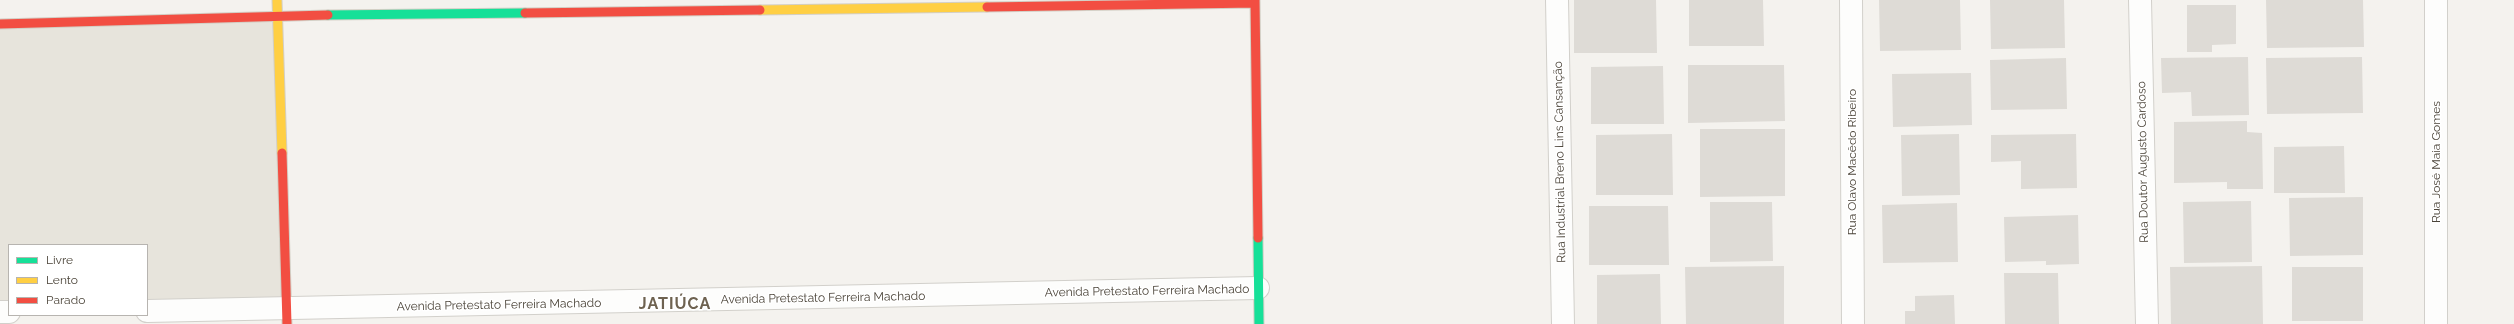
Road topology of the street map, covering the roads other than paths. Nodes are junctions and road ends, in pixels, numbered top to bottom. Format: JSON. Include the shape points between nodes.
{"nodes":[{"id":1,"x":277,"y":0,"type":"edge"},
{"id":2,"x":1558,"y":0,"type":"edge"},
{"id":3,"x":1851,"y":0,"type":"edge"},
{"id":4,"x":2140,"y":0,"type":"edge"},
{"id":5,"x":2436,"y":0,"type":"edge"},
{"id":6,"x":1255,"y":2,"type":"edge"},
{"id":7,"x":278,"y":16,"type":"junction"},
{"id":8,"x":0,"y":24,"type":"edge"},
{"id":9,"x":1258,"y":288,"type":"junction"},
{"id":10,"x":148,"y":311,"type":"edge"},
{"id":11,"x":287,"y":317,"type":"edge"},
{"id":12,"x":1259,"y":324,"type":"edge"},
{"id":13,"x":1563,"y":324,"type":"edge"},
{"id":14,"x":1853,"y":324,"type":"edge"},
{"id":15,"x":2147,"y":324,"type":"edge"},
{"id":16,"x":2436,"y":324,"type":"edge"}],
"edges":[{"from":1,"to":7,"type":"street"},
{"from":2,"to":13,"type":"street","name":"Rua Industrial Breno Lins Cansanção"},
{"from":3,"to":14,"type":"street","name":"Rua Olavo Macêdo Ribeiro"},
{"from":4,"to":15,"type":"street","name":"Rua Doutor Augusto Cardoso"},
{"from":5,"to":16,"type":"street","name":"Rua José Maia Gomes"},
{"from":6,"to":7,"type":"street"},
{"from":6,"to":9,"type":"street"},
{"from":7,"to":8,"type":"street"},
{"from":7,"to":11,"type":"street"},
{"from":9,"to":11,"type":"street","name":"Avenida Pretestato Ferreira Machado"},
{"from":9,"to":12,"type":"street"},
{"from":10,"to":11,"type":"street","name":"Avenida Pretestato Ferreira Machado"}]}
